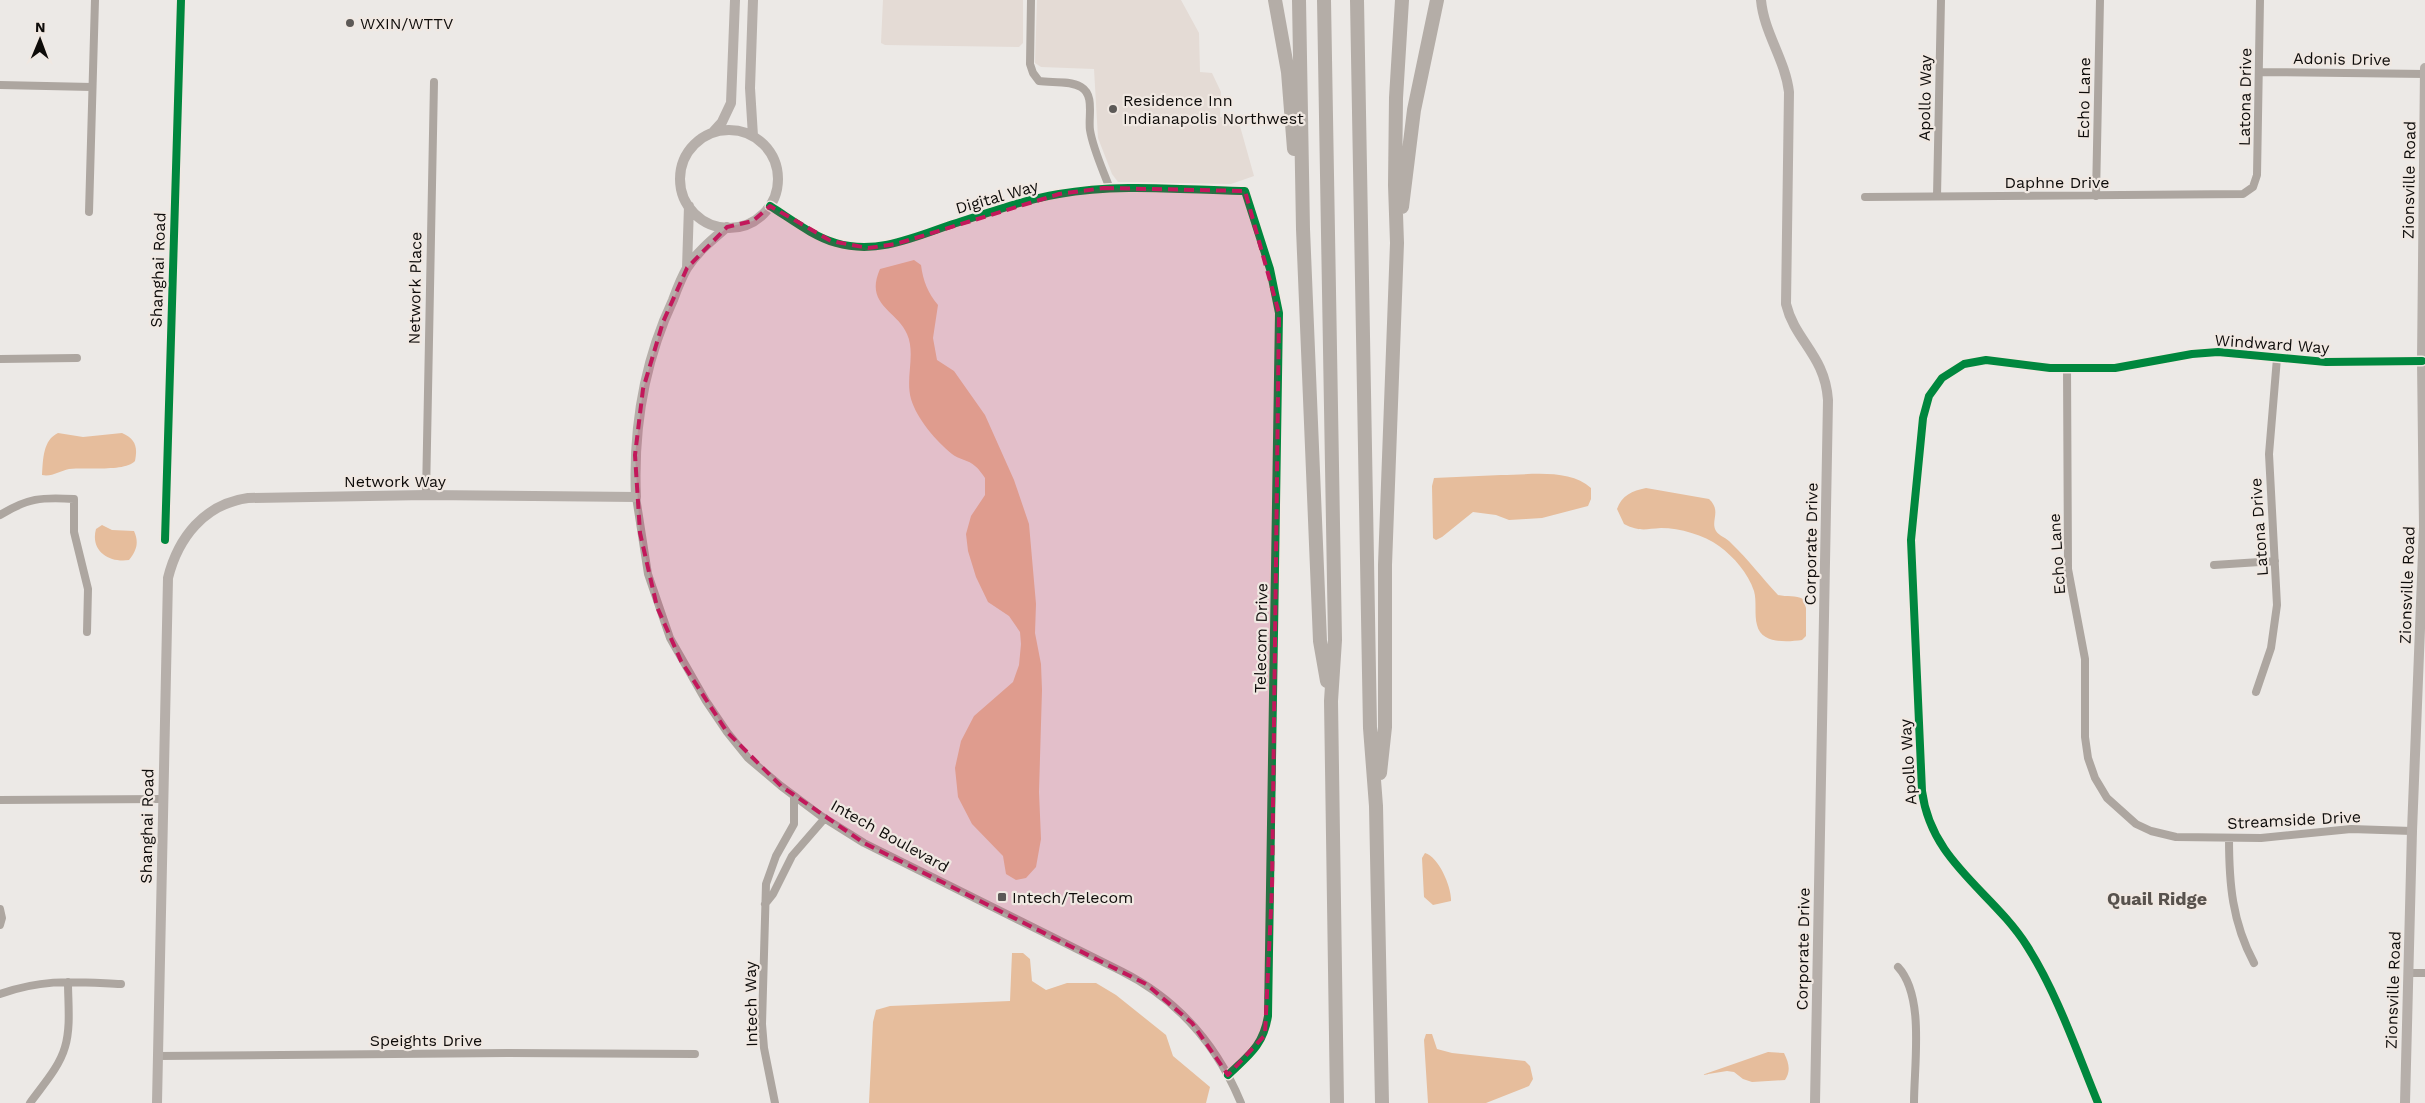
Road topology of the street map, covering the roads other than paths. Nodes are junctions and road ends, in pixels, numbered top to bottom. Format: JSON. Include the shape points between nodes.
{"nodes":[{"id":1,"x":95,"y":0,"type":"edge"},
{"id":2,"x":735,"y":0,"type":"edge"},
{"id":3,"x":753,"y":0,"type":"edge"},
{"id":4,"x":1031,"y":0,"type":"edge"},
{"id":5,"x":1275,"y":0,"type":"edge"},
{"id":6,"x":1299,"y":0,"type":"edge"},
{"id":7,"x":1324,"y":0,"type":"edge"},
{"id":8,"x":1357,"y":0,"type":"edge"},
{"id":9,"x":1402,"y":0,"type":"edge"},
{"id":10,"x":1437,"y":0,"type":"edge"},
{"id":11,"x":1761,"y":0,"type":"edge"},
{"id":12,"x":1940,"y":0,"type":"edge"},
{"id":13,"x":2100,"y":0,"type":"edge"},
{"id":14,"x":2260,"y":0,"type":"edge"},
{"id":15,"x":2425,"y":68,"type":"edge"},
{"id":16,"x":2259,"y":72,"type":"junction"},
{"id":17,"x":2425,"y":74,"type":"edge"},
{"id":18,"x":434,"y":82,"type":"dead end"},
{"id":19,"x":0,"y":85,"type":"edge"},
{"id":20,"x":92,"y":87,"type":"junction"},
{"id":21,"x":711,"y":134,"type":"junction"},
{"id":22,"x":753,"y":136,"type":"junction"},
{"id":23,"x":1110,"y":188,"type":"junction"},
{"id":24,"x":1245,"y":191,"type":"joint"},
{"id":25,"x":2248,"y":192,"type":"joint"},
{"id":26,"x":1937,"y":196,"type":"junction"},
{"id":27,"x":2096,"y":196,"type":"junction"},
{"id":28,"x":1865,"y":197,"type":"dead end"},
{"id":29,"x":689,"y":206,"type":"junction"},
{"id":30,"x":770,"y":206,"type":"junction"},
{"id":31,"x":89,"y":212,"type":"dead end"},
{"id":32,"x":726,"y":227,"type":"junction"},
{"id":33,"x":1303,"y":230,"type":"junction"},
{"id":34,"x":1397,"y":243,"type":"junction"},
{"id":35,"x":687,"y":268,"type":"junction"},
{"id":36,"x":0,"y":358,"type":"edge"},
{"id":37,"x":77,"y":358,"type":"dead end"},
{"id":38,"x":2277,"y":358,"type":"junction"},
{"id":39,"x":2422,"y":361,"type":"junction"},
{"id":40,"x":2067,"y":368,"type":"junction"},
{"id":41,"x":1945,"y":375,"type":"joint"},
{"id":42,"x":426,"y":495,"type":"junction"},
{"id":43,"x":636,"y":496,"type":"junction"},
{"id":44,"x":0,"y":516,"type":"edge"},
{"id":45,"x":176,"y":552,"type":"joint"},
{"id":46,"x":2275,"y":561,"type":"junction"},
{"id":47,"x":2214,"y":565,"type":"dead end"},
{"id":48,"x":88,"y":632,"type":"dead end"},
{"id":49,"x":2256,"y":692,"type":"dead end"},
{"id":50,"x":1331,"y":701,"type":"junction"},
{"id":51,"x":2090,"y":766,"type":"joint"},
{"id":52,"x":794,"y":796,"type":"junction"},
{"id":53,"x":162,"y":799,"type":"junction"},
{"id":54,"x":0,"y":800,"type":"edge"},
{"id":55,"x":1376,"y":806,"type":"junction"},
{"id":56,"x":825,"y":818,"type":"junction"},
{"id":57,"x":2412,"y":831,"type":"junction"},
{"id":58,"x":2229,"y":838,"type":"junction"},
{"id":59,"x":765,"y":904,"type":"junction"},
{"id":60,"x":0,"y":909,"type":"edge"},
{"id":61,"x":0,"y":925,"type":"edge"},
{"id":62,"x":2254,"y":963,"type":"dead end"},
{"id":63,"x":1898,"y":967,"type":"dead end"},
{"id":64,"x":2409,"y":973,"type":"junction"},
{"id":65,"x":2425,"y":973,"type":"edge"},
{"id":66,"x":68,"y":982,"type":"junction"},
{"id":67,"x":121,"y":984,"type":"dead end"},
{"id":68,"x":1,"y":990,"type":"edge"},
{"id":69,"x":695,"y":1054,"type":"dead end"},
{"id":70,"x":158,"y":1056,"type":"junction"},
{"id":71,"x":1228,"y":1075,"type":"junction"},
{"id":72,"x":30,"y":1103,"type":"edge"},
{"id":73,"x":157,"y":1103,"type":"edge"},
{"id":74,"x":775,"y":1103,"type":"edge"},
{"id":75,"x":1241,"y":1103,"type":"edge"},
{"id":76,"x":1337,"y":1103,"type":"edge"},
{"id":77,"x":1382,"y":1103,"type":"edge"},
{"id":78,"x":1816,"y":1103,"type":"edge"},
{"id":79,"x":1914,"y":1103,"type":"edge"},
{"id":80,"x":2098,"y":1103,"type":"edge"},
{"id":81,"x":2405,"y":1103,"type":"edge"}],
"edges":[{"from":1,"to":20,"type":"street"},
{"from":2,"to":21,"type":"street","via":[[731,103],[722,122]]},
{"from":3,"to":22,"type":"street","via":[[750,88]]},
{"from":4,"to":23,"type":"street","via":[[1030,64],[1033,73],[1039,81],[1073,84],[1086,93],[1090,106],[1090,131]]},
{"from":5,"to":33,"type":"highway","via":[[1288,72],[1295,173]]},
{"from":6,"to":33,"type":"highway"},
{"from":7,"to":50,"type":"highway","via":[[1335,640]]},
{"from":8,"to":55,"type":"highway","via":[[1370,708]]},
{"from":9,"to":34,"type":"highway","via":[[1395,146]]},
{"from":10,"to":34,"type":"highway","via":[[1414,110]]},
{"from":11,"to":78,"type":"street","name":"Corporate Drive","via":[[1765,25],[1780,59],[1789,92],[1786,304],[1792,320],[1820,365],[1828,400]]},
{"from":12,"to":26,"type":"street","name":"Apollo Way"},
{"from":13,"to":27,"type":"street","name":"Echo Lane"},
{"from":14,"to":16,"type":"street","name":"Latona Drive"},
{"from":15,"to":17,"type":"street","name":"Zionsville Road"},
{"from":16,"to":17,"type":"street","name":"Adonis Drive"},
{"from":16,"to":25,"type":"street","name":"Latona Drive","via":[[2257,175]]},
{"from":17,"to":39,"type":"street","name":"Zionsville Road"},
{"from":18,"to":42,"type":"street","name":"Network Place"},
{"from":19,"to":20,"type":"street"},
{"from":20,"to":31,"type":"street"},
{"from":21,"to":22,"type":"street","via":[[734,130]]},
{"from":21,"to":29,"type":"street","via":[[695,144],[683,163],[681,185]]},
{"from":22,"to":30,"type":"street","via":[[770,151],[777,169],[777,188]]},
{"from":23,"to":24,"type":"street","name":"Digital Way"},
{"from":23,"to":30,"type":"street","name":"Digital Way","via":[[1051,196],[981,215],[896,244],[868,248],[815,235]]},
{"from":24,"to":71,"type":"street","name":"Telecom Drive","via":[[1270,269],[1279,313],[1272,888],[1265,1035],[1255,1050]]},
{"from":25,"to":27,"type":"street","name":"Daphne Drive","via":[[2240,195]]},
{"from":26,"to":27,"type":"street","name":"Daphne Drive"},
{"from":26,"to":28,"type":"street","name":"Daphne Drive"},
{"from":29,"to":32,"type":"street","via":[[704,220]]},
{"from":29,"to":35,"type":"street","name":"Intech Boulevard"},
{"from":30,"to":32,"type":"street","via":[[753,221]]},
{"from":32,"to":35,"type":"street","name":"Intech Boulevard"},
{"from":33,"to":50,"type":"highway","via":[[1320,641]]},
{"from":34,"to":55,"type":"highway","via":[[1385,565],[1385,727]]},
{"from":35,"to":43,"type":"street","name":"Intech Boulevard","via":[[662,322],[647,373],[637,429]]},
{"from":36,"to":37,"type":"street"},
{"from":38,"to":39,"type":"street","name":"Windward Way","via":[[2326,362]]},
{"from":38,"to":40,"type":"street","name":"Windward Way","via":[[2218,352],[2115,368]]},
{"from":38,"to":46,"type":"street","name":"Latona Drive","via":[[2269,454]]},
{"from":39,"to":57,"type":"street","name":"Zionsville Road","via":[[2424,527]]},
{"from":40,"to":41,"type":"street","name":"Windward Way","via":[[1986,360],[1964,364]]},
{"from":40,"to":51,"type":"street","name":"Echo Lane","via":[[2068,557],[2070,587],[2085,659],[2085,737]]},
{"from":41,"to":80,"type":"street","name":"Apollo Way","via":[[1934,388],[1924,409],[1911,532],[1925,809],[1945,852],[2014,928],[2036,960]]},
{"from":42,"to":43,"type":"street","name":"Network Way"},
{"from":42,"to":45,"type":"street","name":"Network Way","via":[[244,498],[221,506],[202,518]]},
{"from":43,"to":52,"type":"street","name":"Intech Boulevard","via":[[642,550],[652,591],[677,653],[732,739],[754,764]]},
{"from":44,"to":48,"type":"street","via":[[28,500],[74,499],[74,532],[88,589]]},
{"from":45,"to":53,"type":"street","name":"Shanghai Road","via":[[168,578]]},
{"from":46,"to":47,"type":"street"},
{"from":46,"to":49,"type":"street","name":"Latona Drive","via":[[2275,627]]},
{"from":50,"to":76,"type":"highway"},
{"from":51,"to":58,"type":"street","name":"Streamside Drive","via":[[2107,798],[2136,824],[2176,837]]},
{"from":52,"to":56,"type":"street","name":"Intech Boulevard"},
{"from":52,"to":59,"type":"street","name":"Intech Way","via":[[794,824],[770,870]]},
{"from":53,"to":54,"type":"street"},
{"from":53,"to":70,"type":"street","name":"Shanghai Road"},
{"from":55,"to":77,"type":"highway"},
{"from":56,"to":59,"type":"street","via":[[792,856]]},
{"from":56,"to":71,"type":"street","name":"Intech Boulevard","via":[[864,843],[1146,984],[1192,1023]]},
{"from":57,"to":58,"type":"street","name":"Streamside Drive","via":[[2351,829]]},
{"from":57,"to":64,"type":"street","name":"Zionsville Road"},
{"from":58,"to":62,"type":"street","via":[[2232,903],[2238,928]]},
{"from":59,"to":74,"type":"street","name":"Intech Way","via":[[762,1024]]},
{"from":60,"to":61,"type":"street"},
{"from":63,"to":79,"type":"street","via":[[1909,984],[1915,1005]]},
{"from":64,"to":65,"type":"street"},
{"from":64,"to":81,"type":"street","name":"Zionsville Road"},
{"from":66,"to":67,"type":"street"},
{"from":66,"to":68,"type":"street","via":[[41,982]]},
{"from":66,"to":72,"type":"street","via":[[65,1046],[57,1064]]},
{"from":69,"to":70,"type":"street","name":"Speights Drive"},
{"from":70,"to":73,"type":"street","name":"Shanghai Road"},
{"from":71,"to":75,"type":"street","name":"Intech Boulevard"}]}
